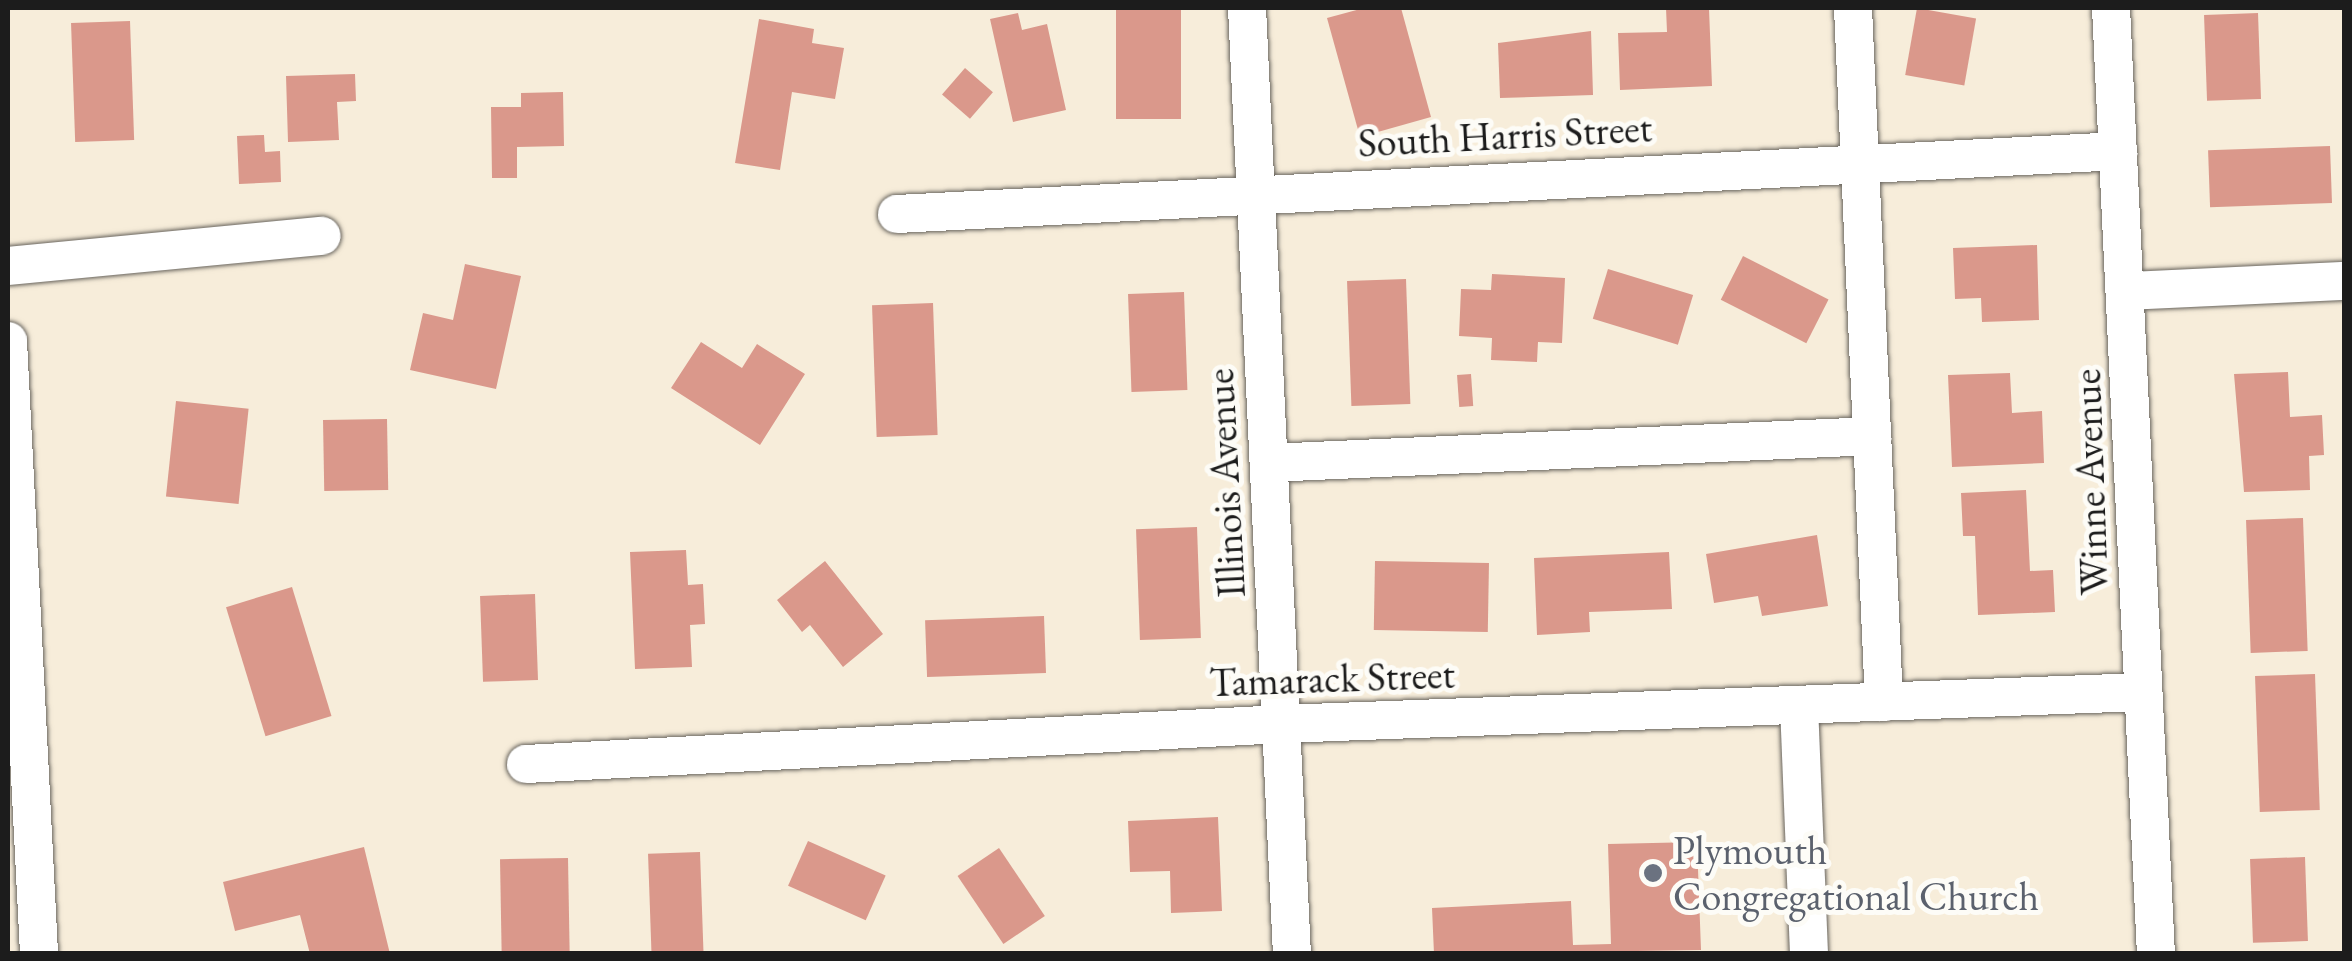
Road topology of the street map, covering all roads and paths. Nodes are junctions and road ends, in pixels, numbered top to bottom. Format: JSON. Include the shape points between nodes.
{"nodes":[{"id":1,"x":1247,"y":8,"type":"edge"},
{"id":2,"x":1853,"y":8,"type":"edge"},
{"id":3,"x":2111,"y":8,"type":"edge"},
{"id":4,"x":2118,"y":151,"type":"junction"},
{"id":5,"x":1860,"y":163,"type":"junction"},
{"id":6,"x":1256,"y":192,"type":"junction"},
{"id":7,"x":897,"y":214,"type":"dead end"},
{"id":8,"x":322,"y":236,"type":"dead end"},
{"id":9,"x":8,"y":266,"type":"edge"},
{"id":10,"x":2344,"y":281,"type":"edge"},
{"id":11,"x":2128,"y":291,"type":"junction"},
{"id":12,"x":8,"y":341,"type":"edge"},
{"id":13,"x":1872,"y":436,"type":"junction"},
{"id":14,"x":1269,"y":463,"type":"junction"},
{"id":15,"x":12,"y":517,"type":"edge"},
{"id":16,"x":2143,"y":692,"type":"junction"},
{"id":17,"x":1884,"y":702,"type":"junction"},
{"id":18,"x":1799,"y":705,"type":"junction"},
{"id":19,"x":1282,"y":724,"type":"junction"},
{"id":20,"x":526,"y":764,"type":"dead end"},
{"id":21,"x":19,"y":796,"type":"edge"},
{"id":22,"x":39,"y":954,"type":"edge"},
{"id":23,"x":1292,"y":954,"type":"edge"},
{"id":24,"x":1808,"y":954,"type":"edge"},
{"id":25,"x":2156,"y":954,"type":"edge"}],
"edges":[{"from":1,"to":6,"type":"street","name":"Illinois Avenue"},
{"from":2,"to":5,"type":"street"},
{"from":3,"to":4,"type":"street","name":"Winne Avenue"},
{"from":4,"to":5,"type":"street","name":"South Harris Street"},
{"from":4,"to":11,"type":"street","name":"Winne Avenue"},
{"from":5,"to":6,"type":"street","name":"South Harris Street"},
{"from":5,"to":13,"type":"street"},
{"from":6,"to":7,"type":"street","name":"South Harris Street"},
{"from":6,"to":14,"type":"street","name":"Illinois Avenue"},
{"from":8,"to":9,"type":"street"},
{"from":10,"to":11,"type":"street"},
{"from":11,"to":16,"type":"street","name":"Winne Avenue"},
{"from":12,"to":15,"type":"street"},
{"from":13,"to":14,"type":"street"},
{"from":13,"to":17,"type":"street"},
{"from":14,"to":19,"type":"street","name":"Illinois Avenue"},
{"from":15,"to":21,"type":"street"},
{"from":16,"to":17,"type":"street","name":"Tamarack Street"},
{"from":16,"to":25,"type":"street","name":"Winne Avenue"},
{"from":17,"to":18,"type":"street","name":"Tamarack Street"},
{"from":18,"to":19,"type":"street","name":"Tamarack Street"},
{"from":18,"to":24,"type":"street"},
{"from":19,"to":20,"type":"street","name":"Tamarack Street"},
{"from":19,"to":23,"type":"street","name":"Illinois Avenue"},
{"from":21,"to":22,"type":"street"}]}
